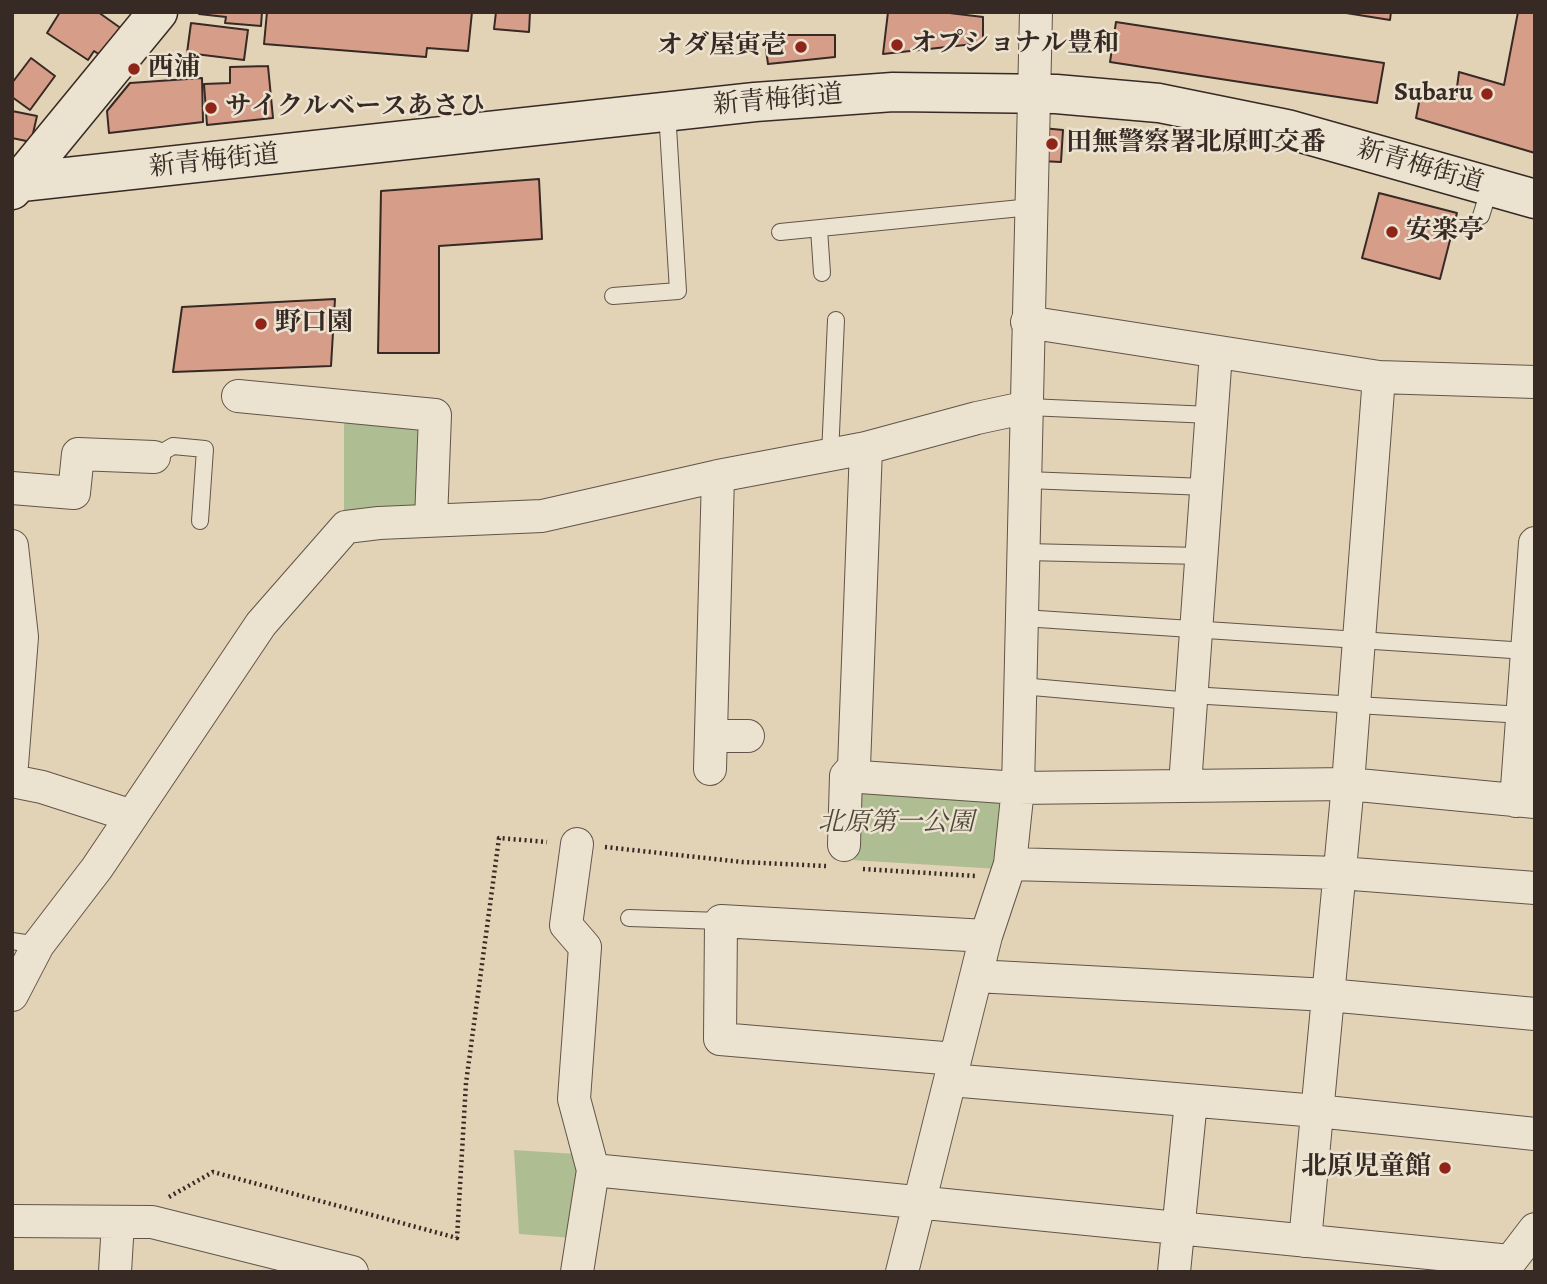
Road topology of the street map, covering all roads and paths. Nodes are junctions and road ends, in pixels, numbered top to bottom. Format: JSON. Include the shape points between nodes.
{"nodes":[{"id":1,"x":158,"y":12,"type":"edge"},
{"id":2,"x":1036,"y":12,"type":"edge"},
{"id":3,"x":1035,"y":94,"type":"junction"},
{"id":4,"x":667,"y":111,"type":"junction"},
{"id":5,"x":14,"y":186,"type":"edge"},
{"id":6,"x":1535,"y":199,"type":"edge"},
{"id":7,"x":1031,"y":207,"type":"junction"},
{"id":8,"x":819,"y":229,"type":"junction"},
{"id":9,"x":780,"y":232,"type":"dead end"},
{"id":10,"x":822,"y":273,"type":"dead end"},
{"id":11,"x":613,"y":296,"type":"dead end"},
{"id":12,"x":836,"y":320,"type":"dead end"},
{"id":13,"x":1027,"y":321,"type":"junction"},
{"id":14,"x":1216,"y":353,"type":"junction"},
{"id":15,"x":1379,"y":377,"type":"junction"},
{"id":16,"x":1535,"y":382,"type":"edge"},
{"id":17,"x":238,"y":396,"type":"dead end"},
{"id":18,"x":1028,"y":407,"type":"junction"},
{"id":19,"x":1211,"y":415,"type":"junction"},
{"id":20,"x":866,"y":448,"type":"junction"},
{"id":21,"x":830,"y":455,"type":"junction"},
{"id":22,"x":154,"y":457,"type":"joint"},
{"id":23,"x":718,"y":476,"type":"junction"},
{"id":24,"x":1027,"y":480,"type":"junction"},
{"id":25,"x":1206,"y":487,"type":"junction"},
{"id":26,"x":12,"y":488,"type":"edge"},
{"id":27,"x":431,"y":520,"type":"junction"},
{"id":28,"x":200,"y":521,"type":"dead end"},
{"id":29,"x":1535,"y":543,"type":"edge"},
{"id":30,"x":12,"y":546,"type":"edge"},
{"id":31,"x":1025,"y":552,"type":"junction"},
{"id":32,"x":1201,"y":556,"type":"junction"},
{"id":33,"x":1023,"y":618,"type":"junction"},
{"id":34,"x":1196,"y":629,"type":"junction"},
{"id":35,"x":1359,"y":640,"type":"junction"},
{"id":36,"x":1527,"y":651,"type":"junction"},
{"id":37,"x":1021,"y":686,"type":"junction"},
{"id":38,"x":1191,"y":698,"type":"junction"},
{"id":39,"x":1354,"y":705,"type":"junction"},
{"id":40,"x":1522,"y":715,"type":"junction"},
{"id":41,"x":711,"y":736,"type":"junction"},
{"id":42,"x":748,"y":736,"type":"dead end"},
{"id":43,"x":12,"y":765,"type":"edge"},
{"id":44,"x":710,"y":769,"type":"dead end"},
{"id":45,"x":846,"y":776,"type":"junction"},
{"id":46,"x":12,"y":781,"type":"edge"},
{"id":47,"x":1348,"y":784,"type":"junction"},
{"id":48,"x":1185,"y":785,"type":"junction"},
{"id":49,"x":1018,"y":788,"type":"junction"},
{"id":50,"x":1526,"y":801,"type":"edge"},
{"id":51,"x":132,"y":816,"type":"junction"},
{"id":52,"x":577,"y":845,"type":"junction"},
{"id":53,"x":845,"y":860,"type":"junction"},
{"id":54,"x":1007,"y":871,"type":"junction"},
{"id":55,"x":1340,"y":873,"type":"junction"},
{"id":56,"x":1535,"y":888,"type":"edge"},
{"id":57,"x":629,"y":918,"type":"dead end"},
{"id":58,"x":721,"y":921,"type":"junction"},
{"id":59,"x":986,"y":936,"type":"junction"},
{"id":60,"x":25,"y":943,"type":"edge"},
{"id":61,"x":976,"y":976,"type":"junction"},
{"id":62,"x":12,"y":995,"type":"edge"},
{"id":63,"x":1328,"y":995,"type":"junction"},
{"id":64,"x":1535,"y":1014,"type":"edge"},
{"id":65,"x":952,"y":1069,"type":"junction"},
{"id":66,"x":1191,"y":1101,"type":"junction"},
{"id":67,"x":1317,"y":1111,"type":"junction"},
{"id":68,"x":1535,"y":1134,"type":"edge"},
{"id":69,"x":593,"y":1170,"type":"junction"},
{"id":70,"x":167,"y":1197,"type":"dead end"},
{"id":71,"x":920,"y":1203,"type":"junction"},
{"id":72,"x":12,"y":1221,"type":"edge"},
{"id":73,"x":118,"y":1222,"type":"junction"},
{"id":74,"x":1178,"y":1228,"type":"junction"},
{"id":75,"x":1535,"y":1230,"type":"edge"},
{"id":76,"x":1305,"y":1241,"type":"junction"},
{"id":77,"x":1506,"y":1266,"type":"edge"},
{"id":78,"x":115,"y":1272,"type":"edge"},
{"id":79,"x":352,"y":1272,"type":"edge"},
{"id":80,"x":577,"y":1272,"type":"edge"},
{"id":81,"x":902,"y":1272,"type":"edge"},
{"id":82,"x":1174,"y":1272,"type":"edge"}],
"edges":[{"from":1,"to":5,"type":"main road"},
{"from":2,"to":3,"type":"street"},
{"from":3,"to":4,"type":"main road","name":"新青梅街道","via":[[893,92]]},
{"from":3,"to":6,"type":"main road","name":"新青梅街道","via":[[1159,103],[1287,129],[1486,201]]},
{"from":3,"to":7,"type":"street"},
{"from":4,"to":5,"type":"main road","name":"新青梅街道"},
{"from":4,"to":11,"type":"lane","via":[[678,291]]},
{"from":7,"to":8,"type":"lane"},
{"from":7,"to":13,"type":"street"},
{"from":8,"to":9,"type":"lane"},
{"from":8,"to":10,"type":"lane"},
{"from":12,"to":21,"type":"lane"},
{"from":13,"to":14,"type":"street"},
{"from":13,"to":18,"type":"street"},
{"from":14,"to":15,"type":"street"},
{"from":14,"to":19,"type":"street"},
{"from":15,"to":16,"type":"street"},
{"from":15,"to":35,"type":"street"},
{"from":17,"to":27,"type":"street","via":[[435,415]]},
{"from":18,"to":19,"type":"lane"},
{"from":18,"to":20,"type":"street"},
{"from":18,"to":24,"type":"street"},
{"from":19,"to":25,"type":"street"},
{"from":20,"to":21,"type":"street"},
{"from":20,"to":45,"type":"street","via":[[854,767]]},
{"from":21,"to":23,"type":"street"},
{"from":22,"to":26,"type":"street","via":[[78,454],[74,493]]},
{"from":22,"to":28,"type":"lane","via":[[173,446],[205,449]]},
{"from":23,"to":27,"type":"street","via":[[542,516]]},
{"from":23,"to":41,"type":"street"},
{"from":24,"to":25,"type":"lane"},
{"from":24,"to":31,"type":"street"},
{"from":25,"to":32,"type":"street"},
{"from":27,"to":51,"type":"street","via":[[346,527],[261,624]]},
{"from":29,"to":36,"type":"street"},
{"from":30,"to":43,"type":"street","via":[[22,637]]},
{"from":31,"to":32,"type":"lane"},
{"from":31,"to":33,"type":"street"},
{"from":32,"to":34,"type":"street"},
{"from":33,"to":34,"type":"lane"},
{"from":33,"to":37,"type":"street"},
{"from":34,"to":35,"type":"lane"},
{"from":34,"to":38,"type":"street"},
{"from":35,"to":36,"type":"lane"},
{"from":35,"to":39,"type":"street"},
{"from":36,"to":40,"type":"street"},
{"from":37,"to":38,"type":"lane"},
{"from":37,"to":49,"type":"street"},
{"from":38,"to":39,"type":"lane"},
{"from":38,"to":48,"type":"street"},
{"from":39,"to":40,"type":"lane"},
{"from":39,"to":47,"type":"street"},
{"from":40,"to":50,"type":"street"},
{"from":41,"to":42,"type":"street"},
{"from":41,"to":44,"type":"street"},
{"from":45,"to":49,"type":"street"},
{"from":45,"to":53,"type":"street"},
{"from":46,"to":51,"type":"street"},
{"from":47,"to":48,"type":"street"},
{"from":47,"to":50,"type":"street"},
{"from":47,"to":55,"type":"street"},
{"from":48,"to":49,"type":"street"},
{"from":49,"to":54,"type":"street"},
{"from":51,"to":60,"type":"street","via":[[97,868]]},
{"from":52,"to":53,"type":"path","via":[[742,862]]},
{"from":52,"to":69,"type":"street","via":[[566,925],[585,947],[574,1099]]},
{"from":52,"to":70,"type":"path","via":[[499,838],[466,1083],[457,1238],[213,1172]]},
{"from":53,"to":54,"type":"path"},
{"from":54,"to":55,"type":"street"},
{"from":54,"to":59,"type":"street"},
{"from":55,"to":56,"type":"street"},
{"from":55,"to":63,"type":"street"},
{"from":57,"to":58,"type":"lane"},
{"from":58,"to":59,"type":"street"},
{"from":58,"to":65,"type":"street","via":[[720,1039]]},
{"from":59,"to":61,"type":"street"},
{"from":60,"to":62,"type":"street"},
{"from":61,"to":63,"type":"street"},
{"from":61,"to":65,"type":"street"},
{"from":63,"to":64,"type":"street"},
{"from":63,"to":67,"type":"street"},
{"from":65,"to":66,"type":"street"},
{"from":65,"to":71,"type":"street"},
{"from":66,"to":67,"type":"street"},
{"from":66,"to":74,"type":"street"},
{"from":67,"to":68,"type":"street"},
{"from":67,"to":76,"type":"street"},
{"from":69,"to":71,"type":"street"},
{"from":69,"to":80,"type":"street"},
{"from":71,"to":74,"type":"street"},
{"from":71,"to":81,"type":"street"},
{"from":72,"to":73,"type":"street"},
{"from":73,"to":78,"type":"street"},
{"from":73,"to":79,"type":"street","via":[[152,1222]]},
{"from":74,"to":76,"type":"street"},
{"from":74,"to":82,"type":"street"},
{"from":75,"to":77,"type":"street"},
{"from":76,"to":77,"type":"street"}]}
